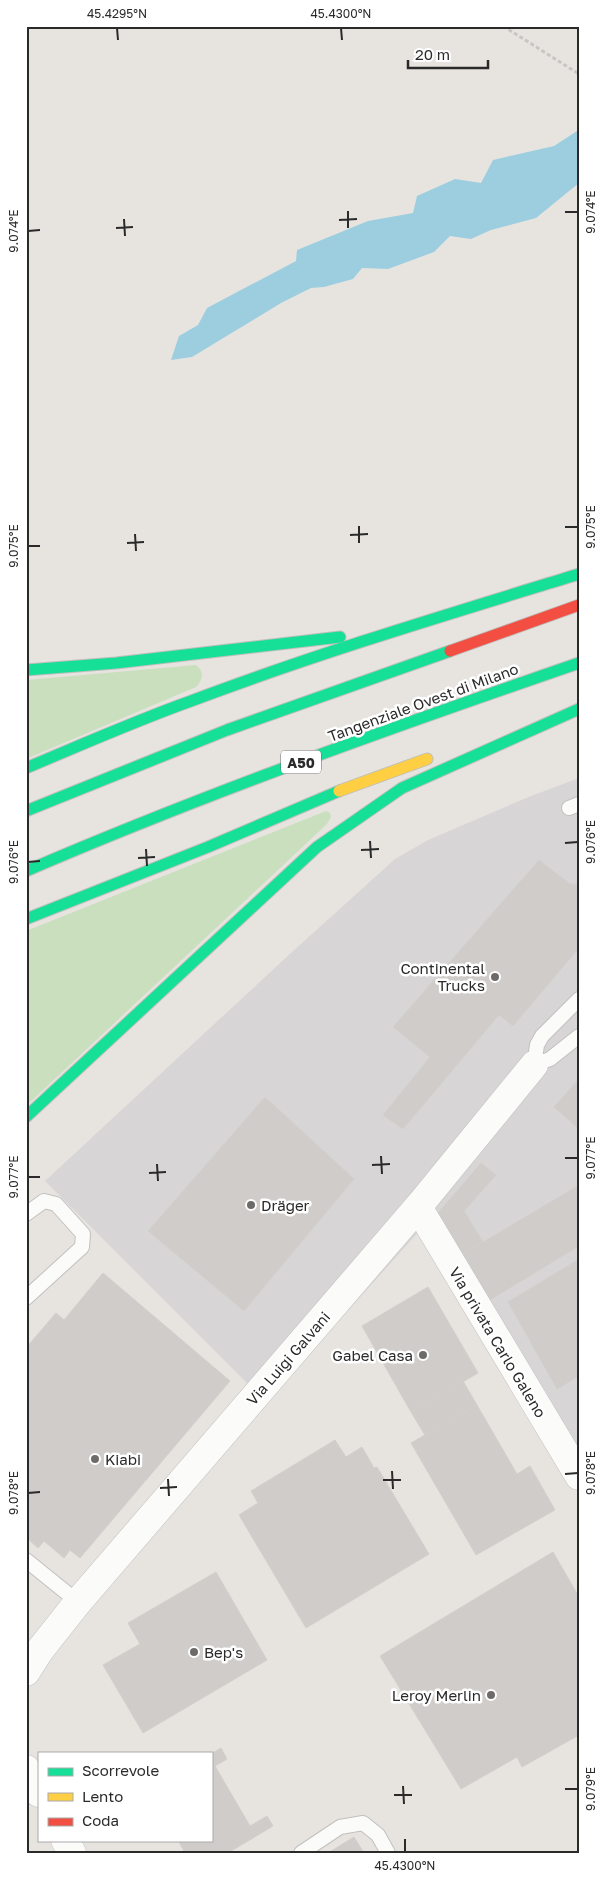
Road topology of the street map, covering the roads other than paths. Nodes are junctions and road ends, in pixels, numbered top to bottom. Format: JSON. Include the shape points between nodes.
{"nodes":[{"id":1,"x":579,"y":574,"type":"edge"},
{"id":2,"x":579,"y":604,"type":"edge"},
{"id":3,"x":401,"y":628,"type":"junction"},
{"id":4,"x":579,"y":663,"type":"edge"},
{"id":5,"x":26,"y":670,"type":"edge"},
{"id":6,"x":579,"y":707,"type":"edge"},
{"id":7,"x":478,"y":741,"type":"dead end"},
{"id":8,"x":441,"y":754,"type":"dead end"},
{"id":9,"x":26,"y":768,"type":"edge"},
{"id":10,"x":26,"y":811,"type":"edge"},
{"id":11,"x":26,"y":871,"type":"edge"},
{"id":12,"x":26,"y":919,"type":"edge"},
{"id":13,"x":579,"y":999,"type":"edge"},
{"id":14,"x":579,"y":1036,"type":"edge"},
{"id":15,"x":534,"y":1064,"type":"junction"},
{"id":16,"x":26,"y":1117,"type":"edge"},
{"id":17,"x":418,"y":1207,"type":"junction"},
{"id":18,"x":26,"y":1214,"type":"edge"},
{"id":19,"x":26,"y":1298,"type":"edge"},
{"id":20,"x":579,"y":1476,"type":"edge"},
{"id":21,"x":26,"y":1560,"type":"edge"},
{"id":22,"x":78,"y":1602,"type":"junction"},
{"id":23,"x":31,"y":1660,"type":"edge"},
{"id":24,"x":301,"y":1853,"type":"edge"},
{"id":25,"x":388,"y":1853,"type":"edge"}],
"edges":[{"from":1,"to":3,"type":"highway"},
{"from":2,"to":10,"type":"highway","via":[[227,730]]},
{"from":3,"to":5,"type":"highway","via":[[249,649]]},
{"from":3,"to":9,"type":"highway","via":[[142,719]]},
{"from":4,"to":11,"type":"highway","name":"Tangenziale Ovest di Milano","number":"A50","via":[[410,721],[242,784]]},
{"from":6,"to":7,"type":"highway"},
{"from":6,"to":16,"type":"highway","via":[[402,788],[317,846]]},
{"from":8,"to":12,"type":"highway","via":[[349,787]]},
{"from":13,"to":15,"type":"lane","via":[[542,1036]]},
{"from":14,"to":15,"type":"lane","via":[[550,1059]]},
{"from":15,"to":17,"type":"street","name":"Via Luigi Galvani"},
{"from":17,"to":20,"type":"street","name":"Via privata Carlo Galeno"},
{"from":17,"to":22,"type":"street","name":"Via Luigi Galvani"},
{"from":18,"to":19,"type":"lane","via":[[44,1201],[56,1204],[83,1234],[82,1247]]},
{"from":21,"to":22,"type":"lane"},
{"from":22,"to":23,"type":"street","name":"Via Luigi Galvani"},
{"from":24,"to":25,"type":"lane","via":[[340,1827],[363,1823],[378,1835]]}]}
